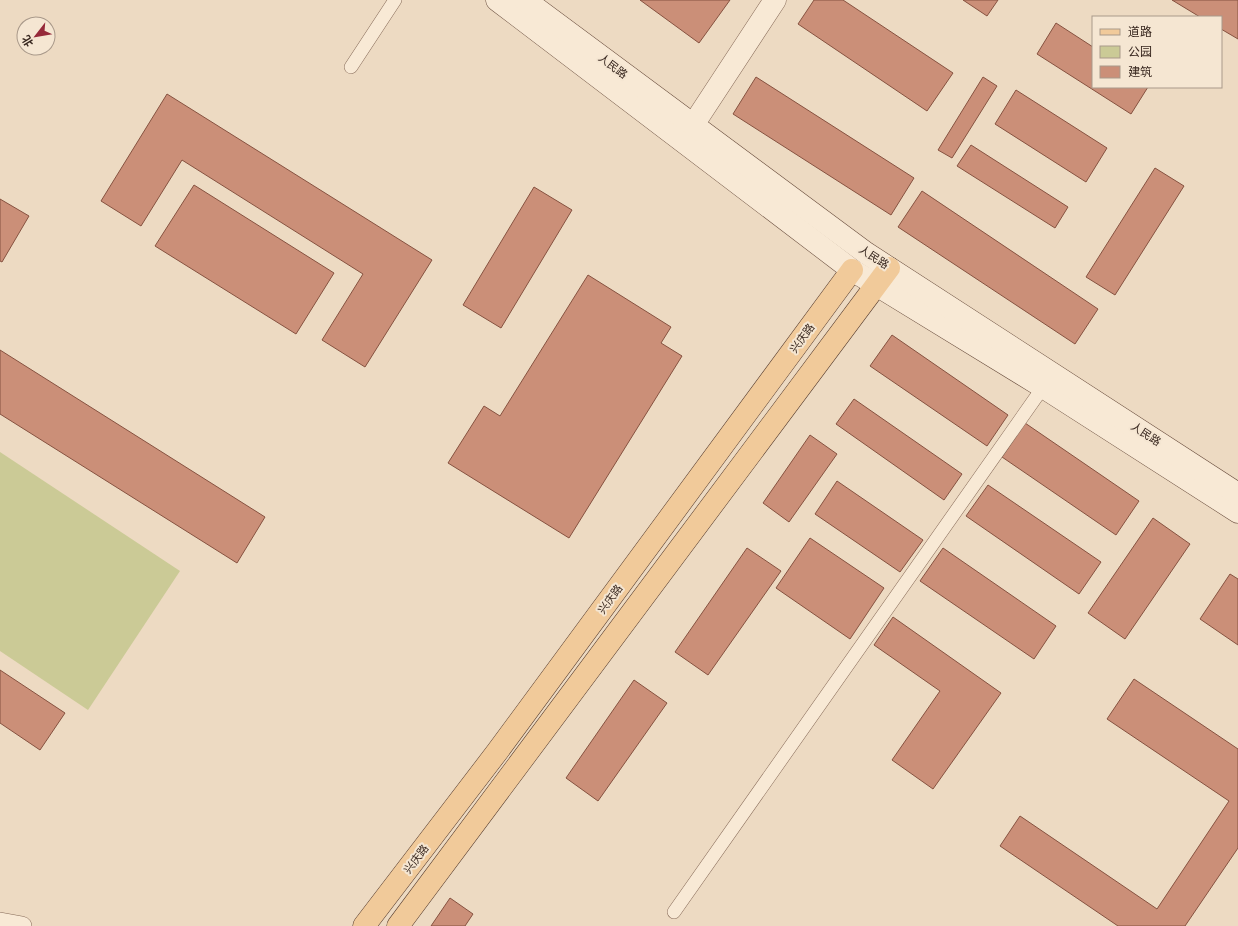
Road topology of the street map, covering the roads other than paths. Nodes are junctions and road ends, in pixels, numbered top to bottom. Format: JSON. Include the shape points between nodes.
{"nodes":[{"id":1,"x":395,"y":0,"type":"edge"},
{"id":2,"x":497,"y":0,"type":"edge"},
{"id":3,"x":525,"y":0,"type":"edge"},
{"id":4,"x":775,"y":0,"type":"edge"},
{"id":5,"x":351,"y":67,"type":"dead end"},
{"id":6,"x":693,"y":125,"type":"junction"},
{"id":7,"x":866,"y":253,"type":"junction"},
{"id":8,"x":852,"y":270,"type":"junction"},
{"id":9,"x":883,"y":276,"type":"junction"},
{"id":10,"x":1048,"y":380,"type":"junction"},
{"id":11,"x":1238,"y":494,"type":"edge"},
{"id":12,"x":1238,"y":512,"type":"edge"},
{"id":13,"x":674,"y":912,"type":"dead end"},
{"id":14,"x":0,"y":922,"type":"edge"},
{"id":15,"x":22,"y":926,"type":"edge"},
{"id":16,"x":364,"y":926,"type":"edge"},
{"id":17,"x":398,"y":926,"type":"edge"}],
"edges":[{"from":1,"to":5,"type":"lane"},
{"from":2,"to":8,"type":"main road"},
{"from":3,"to":6,"type":"main road","name":"人民路"},
{"from":4,"to":6,"type":"main road"},
{"from":6,"to":7,"type":"main road","name":"人民路"},
{"from":7,"to":8,"type":"main road"},
{"from":7,"to":9,"type":"main road","name":"人民路"},
{"from":8,"to":9,"type":"main road"},
{"from":8,"to":16,"type":"main road","name":"兴庆路","via":[[497,752]]},
{"from":9,"to":10,"type":"main road"},
{"from":9,"to":17,"type":"main road"},
{"from":10,"to":11,"type":"main road","name":"人民路"},
{"from":10,"to":12,"type":"main road"},
{"from":10,"to":13,"type":"lane"},
{"from":14,"to":15,"type":"street"}]}
